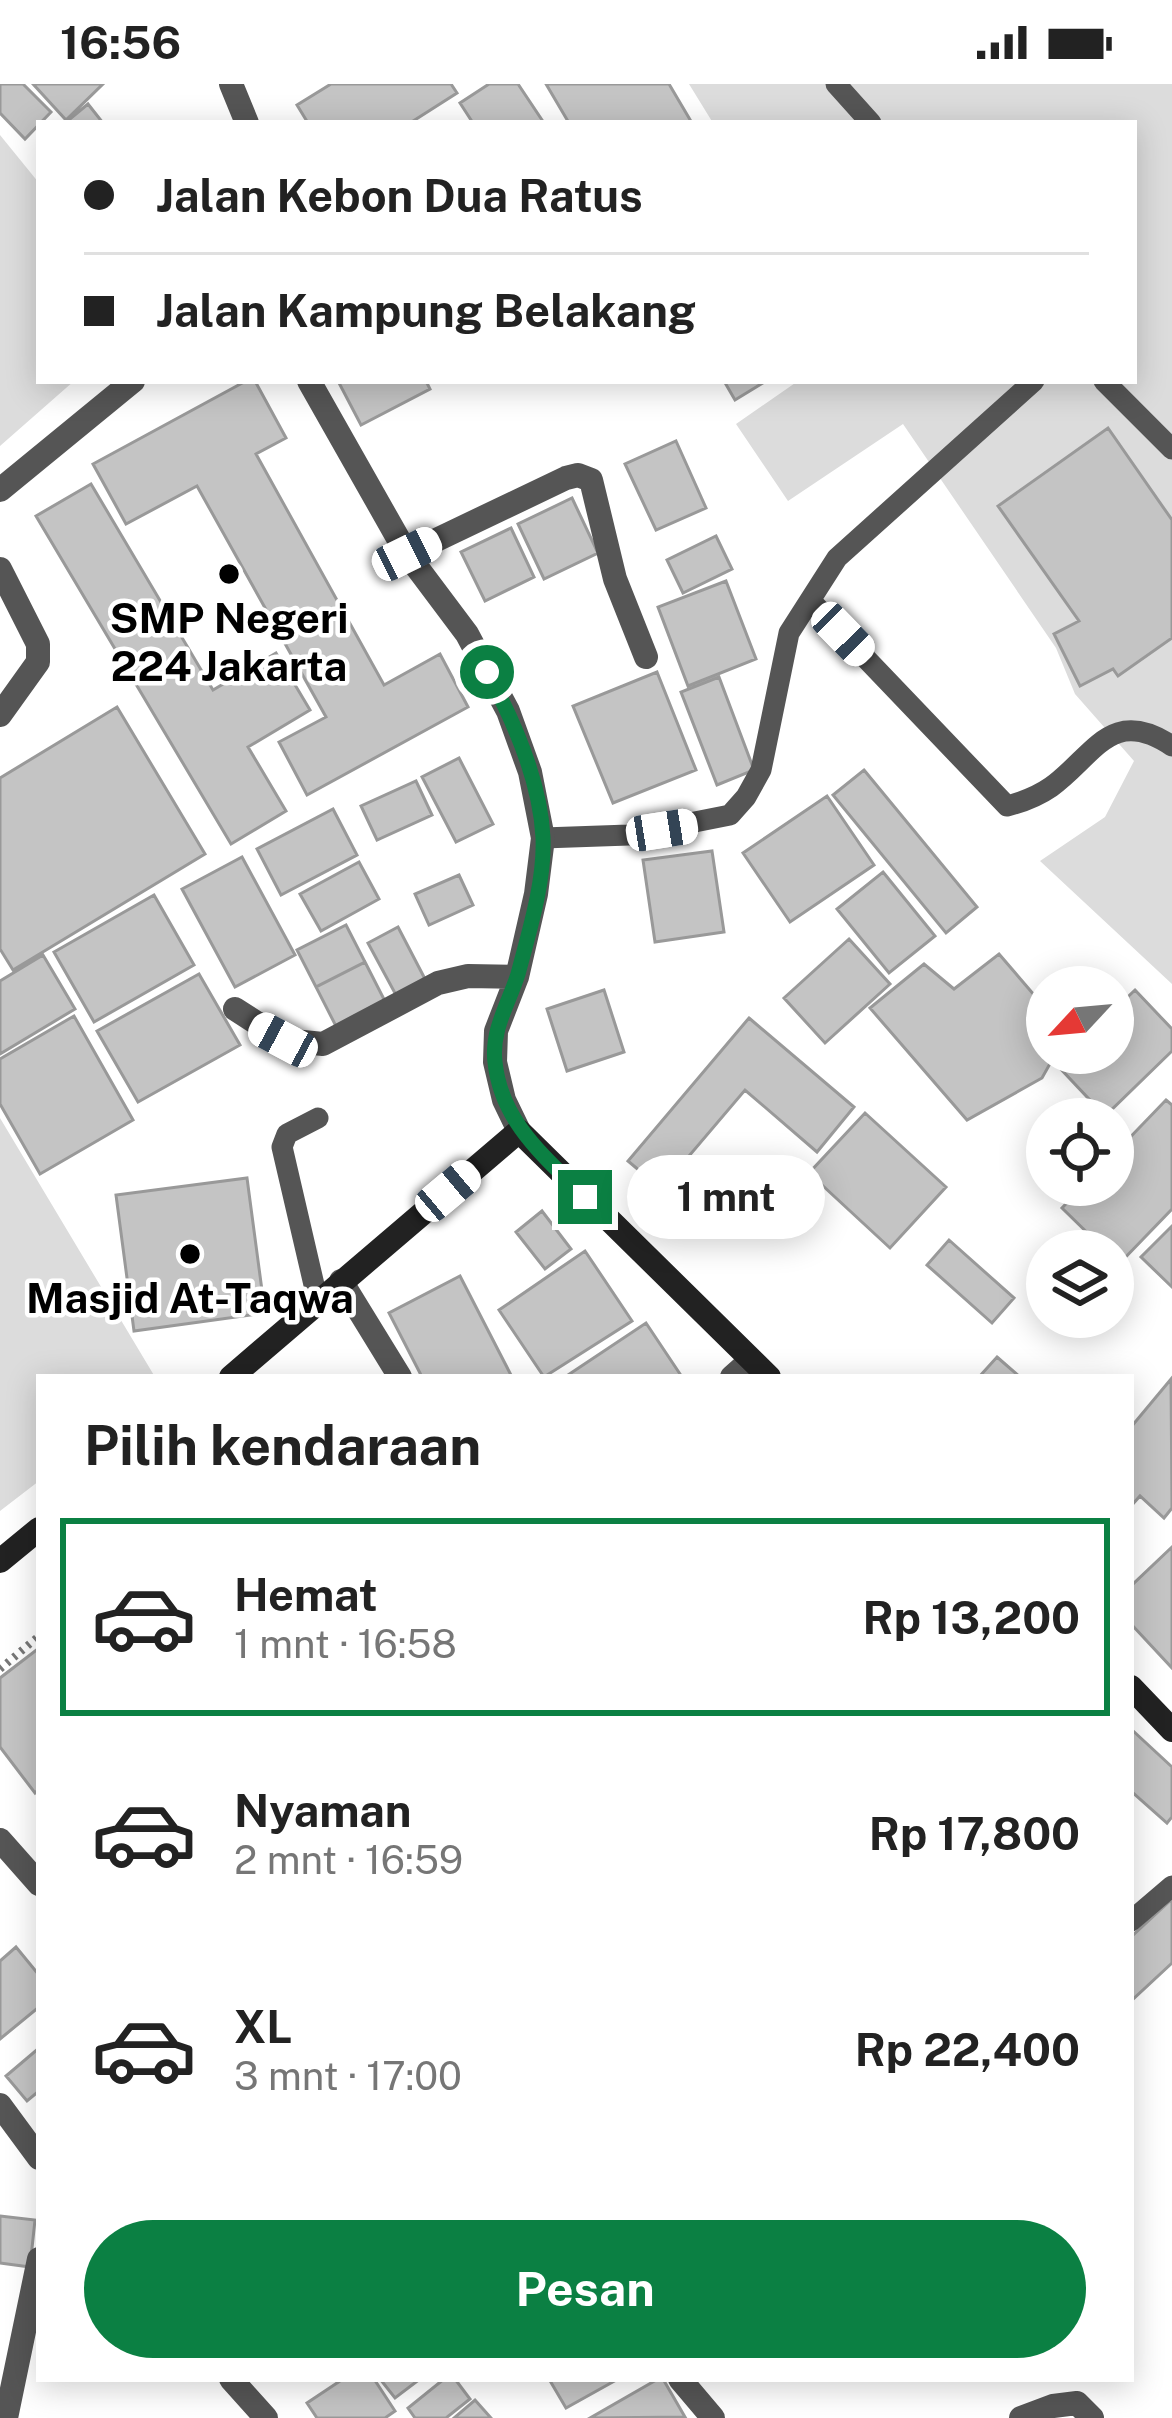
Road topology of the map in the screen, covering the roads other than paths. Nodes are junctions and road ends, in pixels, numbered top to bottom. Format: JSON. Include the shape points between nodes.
{"nodes":[{"id":1,"x":230,"y":84,"type":"edge"},
{"id":2,"x":836,"y":84,"type":"edge"},
{"id":3,"x":246,"y":120,"type":"edge"},
{"id":4,"x":868,"y":120,"type":"edge"},
{"id":5,"x":129,"y":384,"type":"edge"},
{"id":6,"x":310,"y":384,"type":"edge"},
{"id":7,"x":1031,"y":384,"type":"edge"},
{"id":8,"x":1107,"y":384,"type":"edge"},
{"id":9,"x":1172,"y":449,"type":"edge"},
{"id":10,"x":0,"y":490,"type":"edge"},
{"id":11,"x":407,"y":554,"type":"junction"},
{"id":12,"x":0,"y":569,"type":"edge"},
{"id":13,"x":810,"y":600,"type":"junction"},
{"id":14,"x":646,"y":657,"type":"dead end"},
{"id":15,"x":0,"y":715,"type":"edge"},
{"id":16,"x":1172,"y":746,"type":"edge"},
{"id":17,"x":543,"y":838,"type":"junction"},
{"id":18,"x":517,"y":977,"type":"junction"},
{"id":19,"x":235,"y":1009,"type":"dead end"},
{"id":20,"x":318,"y":1118,"type":"dead end"},
{"id":21,"x":519,"y":1131,"type":"junction"},
{"id":22,"x":341,"y":1281,"type":"junction"},
{"id":23,"x":318,"y":1302,"type":"junction"},
{"id":24,"x":751,"y":1372,"type":"edge"},
{"id":25,"x":234,"y":1374,"type":"edge"},
{"id":26,"x":398,"y":1374,"type":"edge"},
{"id":27,"x":36,"y":1531,"type":"edge"},
{"id":28,"x":0,"y":1561,"type":"edge"},
{"id":29,"x":1134,"y":1690,"type":"edge"},
{"id":30,"x":1172,"y":1730,"type":"edge"},
{"id":31,"x":0,"y":1840,"type":"edge"},
{"id":32,"x":36,"y":1881,"type":"edge"},
{"id":33,"x":1172,"y":1886,"type":"edge"},
{"id":34,"x":1134,"y":1918,"type":"edge"},
{"id":35,"x":0,"y":2105,"type":"edge"},
{"id":36,"x":36,"y":2154,"type":"edge"},
{"id":37,"x":36,"y":2273,"type":"edge"},
{"id":38,"x":234,"y":2382,"type":"edge"},
{"id":39,"x":683,"y":2382,"type":"edge"},
{"id":40,"x":6,"y":2418,"type":"edge"},
{"id":41,"x":266,"y":2418,"type":"edge"},
{"id":42,"x":713,"y":2418,"type":"edge"},
{"id":43,"x":1021,"y":2418,"type":"edge"},
{"id":44,"x":1092,"y":2418,"type":"edge"}],
"edges":[{"from":1,"to":3,"type":"street"},
{"from":2,"to":4,"type":"lane"},
{"from":5,"to":10,"type":"street"},
{"from":6,"to":11,"type":"street"},
{"from":7,"to":13,"type":"lane","via":[[837,558]]},
{"from":8,"to":9,"type":"lane"},
{"from":11,"to":14,"type":"street","via":[[566,478],[592,479],[615,579]]},
{"from":11,"to":17,"type":"street","via":[[467,634],[508,710]]},
{"from":12,"to":15,"type":"street","via":[[38,644],[38,662]]},
{"from":13,"to":16,"type":"lane","via":[[1007,806],[1054,785],[1095,744],[1126,730]]},
{"from":13,"to":17,"type":"lane","via":[[789,633],[761,770],[730,814],[628,835]]},
{"from":17,"to":18,"type":"street"},
{"from":18,"to":19,"type":"street","via":[[438,983],[323,1044],[283,1040]]},
{"from":18,"to":21,"type":"street","via":[[496,1031],[495,1062]]},
{"from":20,"to":23,"type":"lane","via":[[287,1133],[282,1147]]},
{"from":21,"to":22,"type":"street"},
{"from":21,"to":24,"type":"street"},
{"from":22,"to":23,"type":"street"},
{"from":22,"to":26,"type":"street"},
{"from":23,"to":25,"type":"street"},
{"from":27,"to":28,"type":"street"},
{"from":29,"to":30,"type":"street"},
{"from":31,"to":32,"type":"street"},
{"from":33,"to":34,"type":"lane"},
{"from":35,"to":36,"type":"street"},
{"from":37,"to":40,"type":"street"},
{"from":38,"to":41,"type":"street"},
{"from":39,"to":42,"type":"street"},
{"from":43,"to":44,"type":"street","via":[[1066,2402]]}]}
